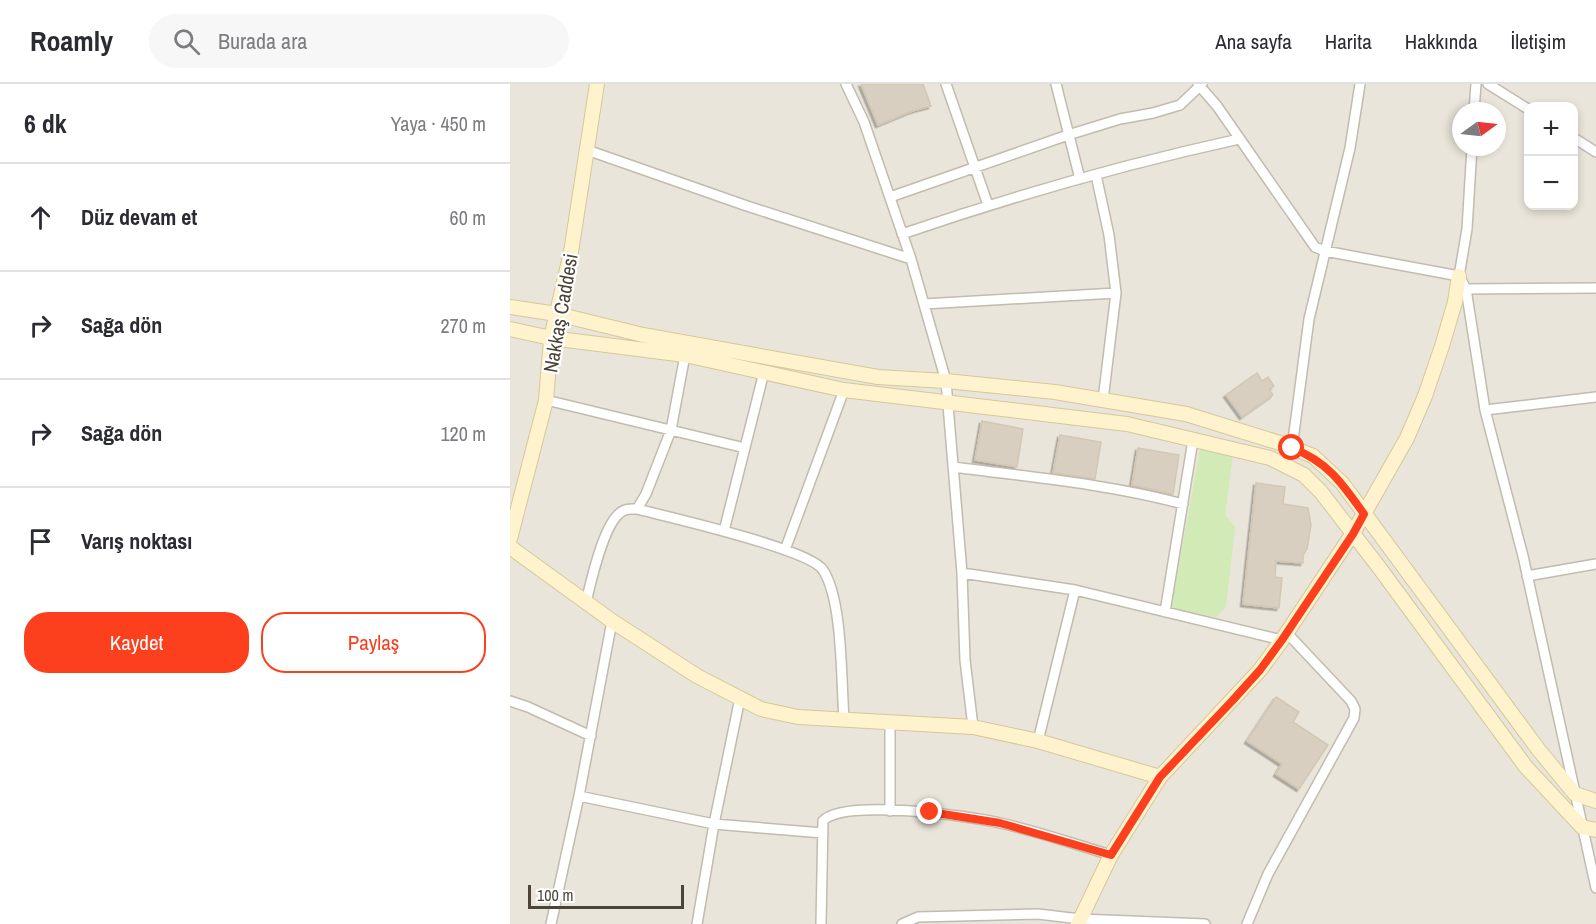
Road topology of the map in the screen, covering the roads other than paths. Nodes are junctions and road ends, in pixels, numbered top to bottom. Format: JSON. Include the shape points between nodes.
{"nodes":[{"id":1,"x":597,"y":84,"type":"edge"},
{"id":2,"x":846,"y":84,"type":"edge"},
{"id":3,"x":946,"y":84,"type":"edge"},
{"id":4,"x":1056,"y":84,"type":"edge"},
{"id":5,"x":1360,"y":84,"type":"edge"},
{"id":6,"x":1476,"y":84,"type":"edge"},
{"id":7,"x":1488,"y":84,"type":"edge"},
{"id":8,"x":1200,"y":85,"type":"edge"},
{"id":9,"x":1475,"y":102,"type":"edge"},
{"id":10,"x":1524,"y":106,"type":"edge"},
{"id":11,"x":1068,"y":135,"type":"junction"},
{"id":12,"x":1239,"y":139,"type":"junction"},
{"id":13,"x":1578,"y":141,"type":"edge"},
{"id":14,"x":587,"y":150,"type":"junction"},
{"id":15,"x":1596,"y":152,"type":"edge"},
{"id":16,"x":1471,"y":156,"type":"edge"},
{"id":17,"x":977,"y":168,"type":"junction"},
{"id":18,"x":1096,"y":175,"type":"junction"},
{"id":19,"x":1080,"y":179,"type":"junction"},
{"id":20,"x":890,"y":197,"type":"junction"},
{"id":21,"x":988,"y":205,"type":"junction"},
{"id":22,"x":902,"y":234,"type":"junction"},
{"id":23,"x":1325,"y":251,"type":"junction"},
{"id":24,"x":911,"y":259,"type":"junction"},
{"id":25,"x":1462,"y":283,"type":"junction"},
{"id":26,"x":1596,"y":288,"type":"edge"},
{"id":27,"x":1116,"y":293,"type":"junction"},
{"id":28,"x":924,"y":304,"type":"junction"},
{"id":29,"x":510,"y":307,"type":"edge"},
{"id":30,"x":557,"y":314,"type":"junction"},
{"id":31,"x":510,"y":329,"type":"edge"},
{"id":32,"x":551,"y":338,"type":"junction"},
{"id":33,"x":685,"y":356,"type":"junction"},
{"id":34,"x":764,"y":372,"type":"junction"},
{"id":35,"x":946,"y":381,"type":"junction"},
{"id":36,"x":844,"y":390,"type":"junction"},
{"id":37,"x":1596,"y":397,"type":"edge"},
{"id":38,"x":546,"y":400,"type":"junction"},
{"id":39,"x":1103,"y":400,"type":"junction"},
{"id":40,"x":949,"y":402,"type":"junction"},
{"id":41,"x":1485,"y":410,"type":"junction"},
{"id":42,"x":671,"y":430,"type":"junction"},
{"id":43,"x":1193,"y":440,"type":"junction"},
{"id":44,"x":745,"y":448,"type":"junction"},
{"id":45,"x":1292,"y":448,"type":"junction"},
{"id":46,"x":953,"y":467,"type":"junction"},
{"id":47,"x":1183,"y":504,"type":"junction"},
{"id":48,"x":637,"y":509,"type":"junction"},
{"id":49,"x":1364,"y":514,"type":"junction"},
{"id":50,"x":724,"y":531,"type":"junction"},
{"id":51,"x":1353,"y":534,"type":"junction"},
{"id":52,"x":510,"y":539,"type":"edge"},
{"id":53,"x":510,"y":547,"type":"edge"},
{"id":54,"x":785,"y":550,"type":"junction"},
{"id":55,"x":1596,"y":564,"type":"edge"},
{"id":56,"x":962,"y":573,"type":"junction"},
{"id":57,"x":1527,"y":576,"type":"junction"},
{"id":58,"x":1075,"y":590,"type":"junction"},
{"id":59,"x":586,"y":602,"type":"junction"},
{"id":60,"x":1165,"y":612,"type":"junction"},
{"id":61,"x":612,"y":621,"type":"junction"},
{"id":62,"x":1285,"y":636,"type":"junction"},
{"id":63,"x":740,"y":698,"type":"junction"},
{"id":64,"x":510,"y":701,"type":"edge"},
{"id":65,"x":844,"y":719,"type":"junction"},
{"id":66,"x":890,"y":722,"type":"junction"},
{"id":67,"x":973,"y":727,"type":"junction"},
{"id":68,"x":591,"y":736,"type":"junction"},
{"id":69,"x":1038,"y":741,"type":"junction"},
{"id":70,"x":1160,"y":777,"type":"junction"},
{"id":71,"x":1575,"y":794,"type":"junction"},
{"id":72,"x":579,"y":796,"type":"junction"},
{"id":73,"x":1596,"y":801,"type":"edge"},
{"id":74,"x":891,"y":811,"type":"junction"},
{"id":75,"x":714,"y":824,"type":"junction"},
{"id":76,"x":1582,"y":827,"type":"junction"},
{"id":77,"x":1596,"y":830,"type":"edge"},
{"id":78,"x":823,"y":832,"type":"junction"},
{"id":79,"x":1111,"y":855,"type":"junction"},
{"id":80,"x":1596,"y":888,"type":"edge"},
{"id":81,"x":1079,"y":921,"type":"edge"},
{"id":82,"x":551,"y":924,"type":"edge"},
{"id":83,"x":697,"y":924,"type":"edge"},
{"id":84,"x":821,"y":924,"type":"edge"},
{"id":85,"x":902,"y":924,"type":"edge"},
{"id":86,"x":1205,"y":924,"type":"edge"},
{"id":87,"x":1246,"y":924,"type":"edge"}],
"edges":[{"from":1,"to":14,"type":"main road","name":"Nakkaş Caddesi"},
{"from":2,"to":20,"type":"street"},
{"from":3,"to":17,"type":"street"},
{"from":4,"to":11,"type":"street"},
{"from":5,"to":23,"type":"street","via":[[1350,148]]},
{"from":6,"to":9,"type":"street"},
{"from":7,"to":10,"type":"street"},
{"from":8,"to":11,"type":"street","via":[[1180,105]]},
{"from":8,"to":12,"type":"street"},
{"from":11,"to":17,"type":"street"},
{"from":11,"to":19,"type":"street"},
{"from":12,"to":18,"type":"street"},
{"from":12,"to":23,"type":"street","via":[[1315,247]]},
{"from":13,"to":15,"type":"street"},
{"from":14,"to":24,"type":"street"},
{"from":14,"to":30,"type":"main road","name":"Nakkaş Caddesi"},
{"from":16,"to":25,"type":"street"},
{"from":17,"to":20,"type":"street"},
{"from":17,"to":21,"type":"street"},
{"from":18,"to":19,"type":"street"},
{"from":18,"to":27,"type":"street"},
{"from":19,"to":21,"type":"street"},
{"from":20,"to":22,"type":"street"},
{"from":21,"to":22,"type":"street"},
{"from":22,"to":24,"type":"street"},
{"from":23,"to":25,"type":"street"},
{"from":23,"to":45,"type":"street","via":[[1309,319]]},
{"from":24,"to":28,"type":"street"},
{"from":25,"to":26,"type":"street"},
{"from":25,"to":41,"type":"street"},
{"from":25,"to":49,"type":"main road","via":[[1425,396],[1407,438]]},
{"from":27,"to":28,"type":"street"},
{"from":27,"to":39,"type":"street"},
{"from":28,"to":35,"type":"street"},
{"from":29,"to":30,"type":"main road"},
{"from":30,"to":32,"type":"main road","name":"Nakkaş Caddesi"},
{"from":30,"to":35,"type":"main road","via":[[643,335],[878,377]]},
{"from":31,"to":32,"type":"main road"},
{"from":32,"to":33,"type":"main road"},
{"from":32,"to":38,"type":"main road","name":"Nakkaş Caddesi"},
{"from":33,"to":34,"type":"main road"},
{"from":33,"to":42,"type":"street"},
{"from":34,"to":36,"type":"main road"},
{"from":34,"to":44,"type":"street"},
{"from":35,"to":39,"type":"main road"},
{"from":35,"to":40,"type":"street"},
{"from":36,"to":40,"type":"main road"},
{"from":36,"to":54,"type":"street"},
{"from":37,"to":41,"type":"street"},
{"from":38,"to":42,"type":"street"},
{"from":38,"to":52,"type":"main road","name":"Nakkaş Caddesi"},
{"from":39,"to":45,"type":"main road","via":[[1186,414]]},
{"from":40,"to":43,"type":"main road","via":[[1127,424]]},
{"from":40,"to":46,"type":"street"},
{"from":41,"to":57,"type":"street"},
{"from":42,"to":44,"type":"street"},
{"from":42,"to":48,"type":"street"},
{"from":43,"to":47,"type":"street"},
{"from":43,"to":51,"type":"main road","via":[[1270,458],[1304,475]]},
{"from":44,"to":50,"type":"street"},
{"from":45,"to":49,"type":"main road","via":[[1313,456],[1342,483]]},
{"from":46,"to":47,"type":"street","via":[[1053,479]]},
{"from":46,"to":56,"type":"street"},
{"from":47,"to":60,"type":"street"},
{"from":48,"to":50,"type":"street"},
{"from":48,"to":59,"type":"street","via":[[621,511],[608,529]]},
{"from":49,"to":51,"type":"main road"},
{"from":49,"to":71,"type":"main road"},
{"from":50,"to":54,"type":"street"},
{"from":51,"to":62,"type":"main road"},
{"from":51,"to":76,"type":"main road","via":[[1526,767]]},
{"from":53,"to":59,"type":"main road"},
{"from":54,"to":65,"type":"street","via":[[805,556],[823,568],[831,586],[838,615]]},
{"from":55,"to":57,"type":"street"},
{"from":56,"to":58,"type":"street"},
{"from":56,"to":67,"type":"street","via":[[965,660]]},
{"from":57,"to":71,"type":"street"},
{"from":58,"to":60,"type":"street"},
{"from":58,"to":69,"type":"street"},
{"from":59,"to":61,"type":"main road"},
{"from":60,"to":62,"type":"street"},
{"from":61,"to":63,"type":"main road","via":[[697,676]]},
{"from":61,"to":68,"type":"street"},
{"from":62,"to":70,"type":"main road","via":[[1260,670]]},
{"from":62,"to":87,"type":"street","via":[[1351,701],[1354,718],[1268,874]]},
{"from":63,"to":65,"type":"main road","via":[[761,709],[798,717]]},
{"from":63,"to":75,"type":"street"},
{"from":64,"to":68,"type":"street"},
{"from":65,"to":66,"type":"main road"},
{"from":66,"to":67,"type":"main road"},
{"from":66,"to":74,"type":"street"},
{"from":67,"to":69,"type":"main road"},
{"from":68,"to":72,"type":"street"},
{"from":69,"to":70,"type":"main road"},
{"from":70,"to":79,"type":"main road"},
{"from":71,"to":73,"type":"main road"},
{"from":71,"to":76,"type":"street"},
{"from":72,"to":75,"type":"street"},
{"from":72,"to":82,"type":"street"},
{"from":74,"to":78,"type":"street","via":[[834,813],[823,821]]},
{"from":74,"to":79,"type":"street","via":[[930,812],[1000,823]]},
{"from":75,"to":78,"type":"street"},
{"from":75,"to":83,"type":"street"},
{"from":76,"to":77,"type":"main road"},
{"from":76,"to":80,"type":"street"},
{"from":78,"to":84,"type":"street"},
{"from":79,"to":81,"type":"main road"},
{"from":81,"to":85,"type":"street","via":[[1038,914],[957,915],[918,917]]},
{"from":81,"to":86,"type":"street"}]}
